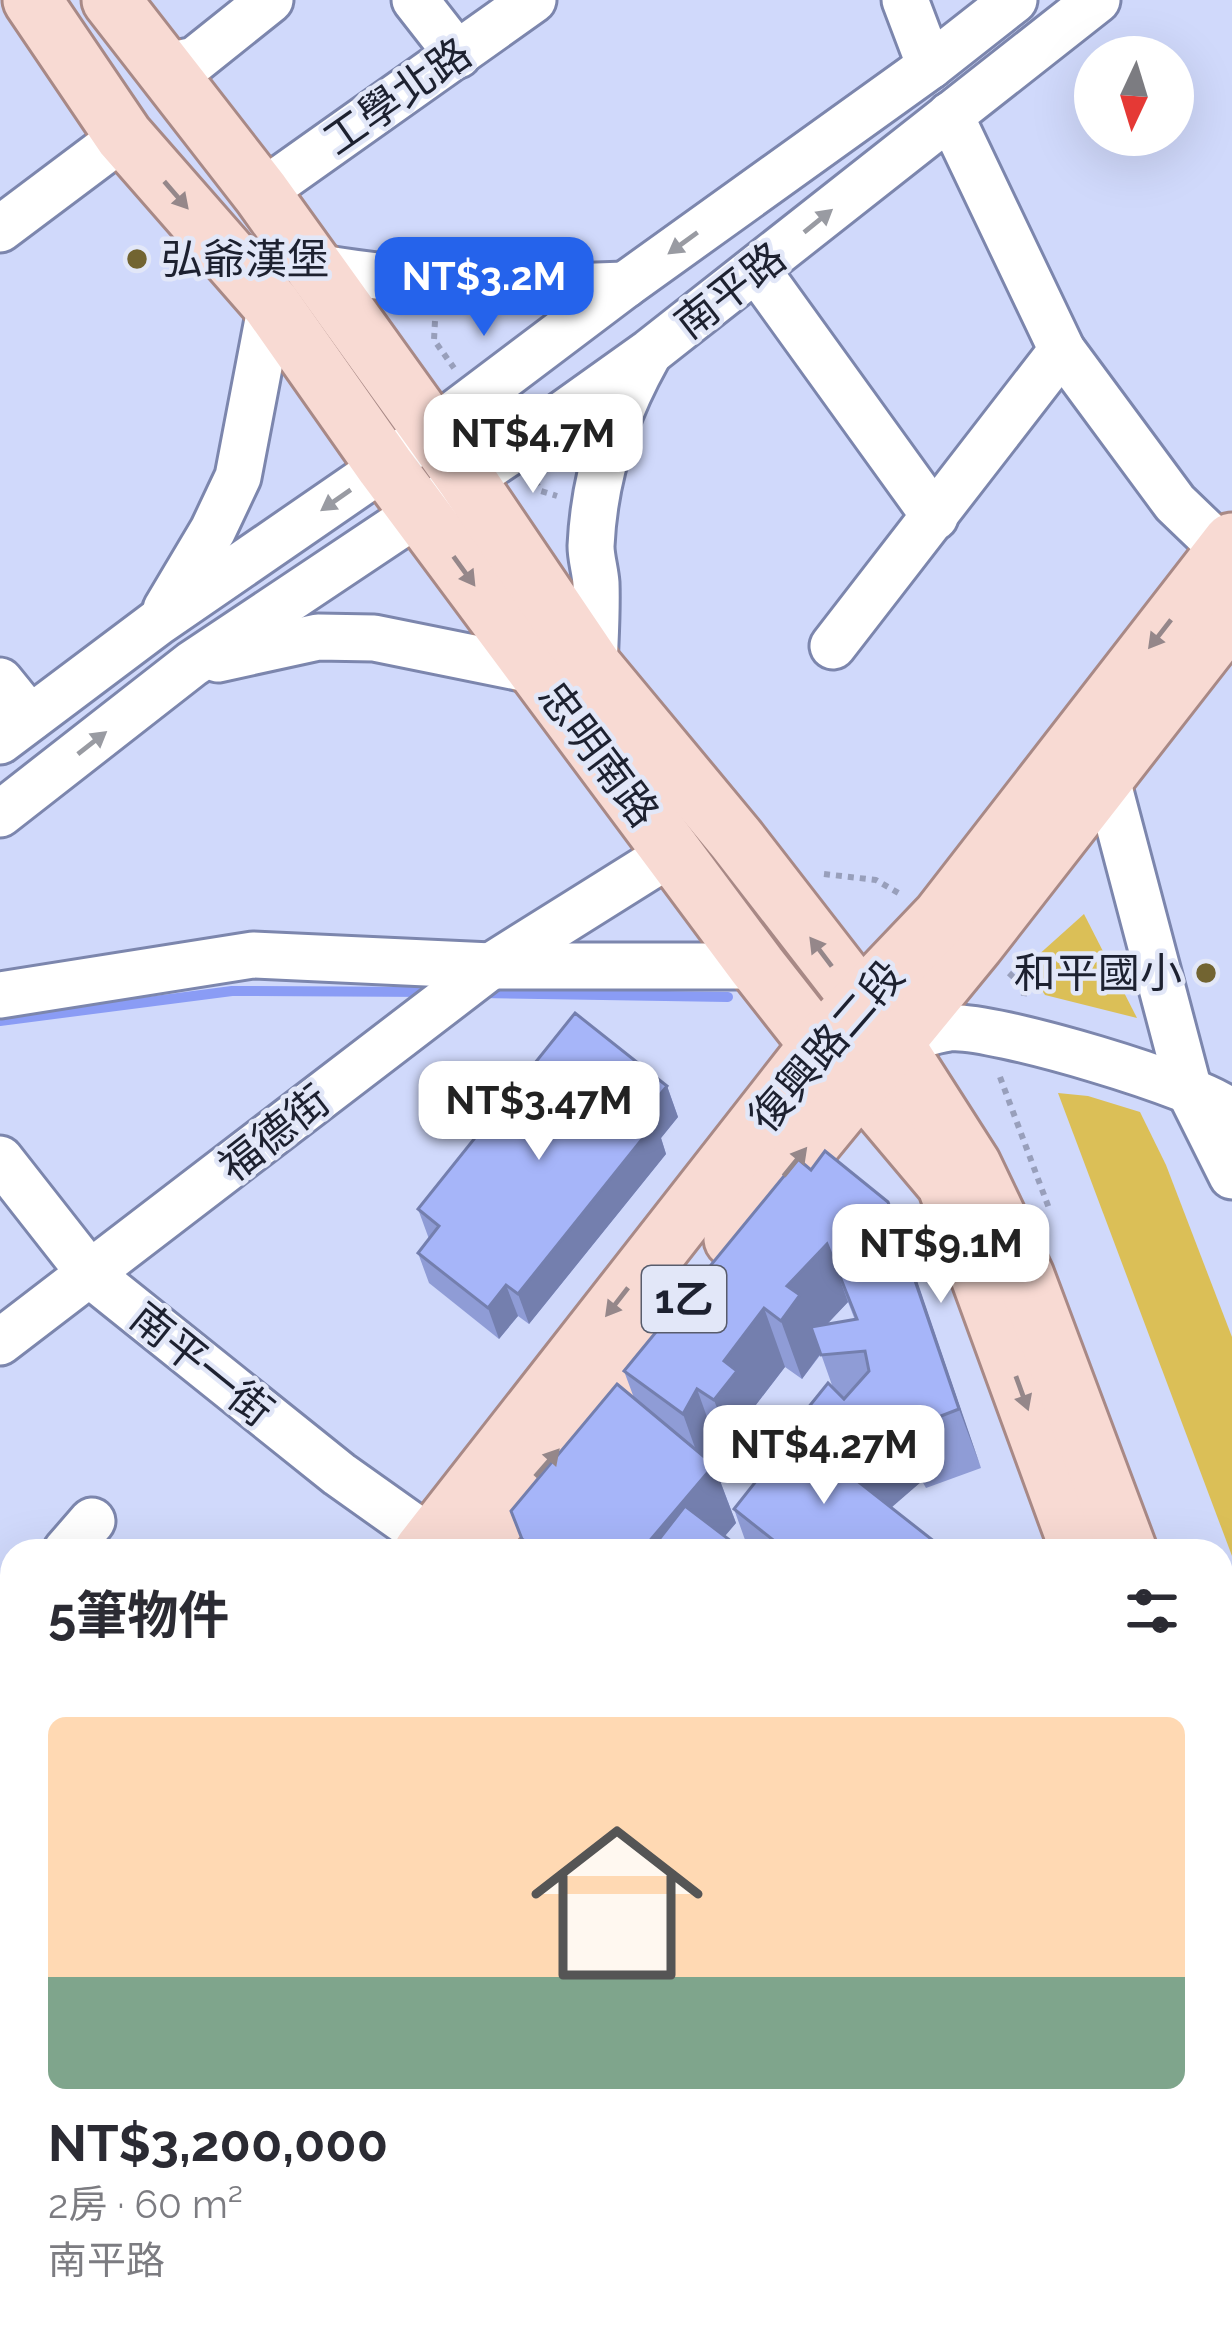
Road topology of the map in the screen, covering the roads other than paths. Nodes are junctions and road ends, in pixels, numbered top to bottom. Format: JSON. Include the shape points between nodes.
{"nodes":[{"id":1,"x":32,"y":0,"type":"edge"},
{"id":2,"x":111,"y":0,"type":"edge"},
{"id":3,"x":270,"y":0,"type":"edge"},
{"id":4,"x":415,"y":0,"type":"edge"},
{"id":5,"x":533,"y":0,"type":"edge"},
{"id":6,"x":905,"y":0,"type":"edge"},
{"id":7,"x":1014,"y":0,"type":"edge"},
{"id":8,"x":1097,"y":0,"type":"edge"},
{"id":9,"x":458,"y":55,"type":"junction"},
{"id":10,"x":930,"y":66,"type":"junction"},
{"id":11,"x":163,"y":67,"type":"junction"},
{"id":12,"x":950,"y":115,"type":"junction"},
{"id":13,"x":124,"y":136,"type":"junction"},
{"id":14,"x":261,"y":193,"type":"junction"},
{"id":15,"x":0,"y":229,"type":"edge"},
{"id":16,"x":313,"y":266,"type":"junction"},
{"id":17,"x":757,"y":270,"type":"junction"},
{"id":18,"x":625,"y":285,"type":"junction"},
{"id":19,"x":271,"y":304,"type":"junction"},
{"id":20,"x":1062,"y":350,"type":"junction"},
{"id":21,"x":650,"y":352,"type":"junction"},
{"id":22,"x":452,"y":414,"type":"junction"},
{"id":23,"x":385,"y":466,"type":"junction"},
{"id":24,"x":467,"y":480,"type":"junction"},
{"id":25,"x":420,"y":512,"type":"junction"},
{"id":26,"x":935,"y":517,"type":"junction"},
{"id":27,"x":1228,"y":547,"type":"edge"},
{"id":28,"x":1232,"y":614,"type":"edge"},
{"id":29,"x":158,"y":623,"type":"junction"},
{"id":30,"x":833,"y":646,"type":"dead end"},
{"id":31,"x":192,"y":664,"type":"junction"},
{"id":32,"x":594,"y":668,"type":"junction"},
{"id":33,"x":537,"y":671,"type":"junction"},
{"id":34,"x":0,"y":681,"type":"edge"},
{"id":35,"x":15,"y":729,"type":"edge"},
{"id":36,"x":1106,"y":776,"type":"junction"},
{"id":37,"x":0,"y":814,"type":"edge"},
{"id":38,"x":673,"y":852,"type":"junction"},
{"id":39,"x":958,"y":930,"type":"junction"},
{"id":40,"x":757,"y":966,"type":"junction"},
{"id":41,"x":490,"y":967,"type":"junction"},
{"id":42,"x":0,"y":995,"type":"edge"},
{"id":43,"x":858,"y":1043,"type":"junction"},
{"id":44,"x":1189,"y":1090,"type":"junction"},
{"id":45,"x":1232,"y":1113,"type":"edge"},
{"id":46,"x":0,"y":1160,"type":"edge"},
{"id":47,"x":1232,"y":1176,"type":"edge"},
{"id":48,"x":91,"y":1275,"type":"junction"},
{"id":49,"x":0,"y":1342,"type":"edge"},
{"id":50,"x":430,"y":1539,"type":"edge"},
{"id":51,"x":448,"y":1539,"type":"edge"},
{"id":52,"x":1066,"y":1539,"type":"edge"},
{"id":53,"x":1123,"y":1539,"type":"edge"}],
"edges":[{"from":1,"to":13,"type":"main road","name":"忠明南路"},
{"from":2,"to":11,"type":"main road","name":"忠明南路"},
{"from":3,"to":11,"type":"street","via":[[195,60]]},
{"from":4,"to":9,"type":"street"},
{"from":5,"to":9,"type":"street","name":"工學北路"},
{"from":6,"to":10,"type":"street"},
{"from":7,"to":10,"type":"street","name":"南平路"},
{"from":8,"to":12,"type":"street","name":"南平路"},
{"from":9,"to":14,"type":"street","name":"工學北路"},
{"from":10,"to":18,"type":"street","name":"南平路","one_way":true},
{"from":11,"to":14,"type":"main road","name":"忠明南路"},
{"from":17,"to":12,"type":"street","name":"南平路","one_way":true},
{"from":12,"to":20,"type":"street"},
{"from":13,"to":15,"type":"street"},
{"from":13,"to":19,"type":"main road","name":"忠明南路","one_way":true},
{"from":14,"to":16,"type":"main road","name":"忠明南路"},
{"from":16,"to":18,"type":"street","via":[[436,283]]},
{"from":16,"to":22,"type":"main road","name":"忠明南路"},
{"from":17,"to":21,"type":"street","name":"南平路"},
{"from":17,"to":26,"type":"street"},
{"from":18,"to":22,"type":"street","name":"南平路"},
{"from":19,"to":23,"type":"main road","name":"忠明南路"},
{"from":19,"to":29,"type":"street","via":[[238,476]]},
{"from":20,"to":26,"type":"street"},
{"from":20,"to":27,"type":"street","via":[[1175,502]]},
{"from":21,"to":24,"type":"street","name":"南平路"},
{"from":21,"to":32,"type":"street","via":[[610,440],[595,508]]},
{"from":22,"to":23,"type":"street","name":"南平路"},
{"from":22,"to":24,"type":"main road","name":"忠明南路"},
{"from":23,"to":25,"type":"main road","name":"忠明南路"},
{"from":23,"to":29,"type":"street","name":"南平路","one_way":true},
{"from":24,"to":25,"type":"street","name":"南平路"},
{"from":24,"to":32,"type":"main road","name":"忠明南路"},
{"from":25,"to":31,"type":"street","name":"南平路"},
{"from":25,"to":33,"type":"main road","name":"忠明南路","one_way":true},
{"from":26,"to":30,"type":"street"},
{"from":27,"to":39,"type":"main road","name":"復興路二段","number":"1乙","one_way":true},
{"from":28,"to":36,"type":"main road","name":"復興路二段","number":"1乙"},
{"from":29,"to":35,"type":"street","name":"南平路"},
{"from":31,"to":33,"type":"street","via":[[318,638],[374,638]]},
{"from":37,"to":31,"type":"street","name":"南平路","one_way":true},
{"from":43,"to":32,"type":"main road","name":"忠明南路","one_way":true,"via":[[736,839]]},
{"from":33,"to":38,"type":"main road","name":"忠明南路"},
{"from":34,"to":35,"type":"street"},
{"from":36,"to":39,"type":"main road","name":"復興路二段","number":"1乙"},
{"from":36,"to":44,"type":"street"},
{"from":38,"to":40,"type":"main road","name":"忠明南路"},
{"from":38,"to":41,"type":"street","name":"福德街"},
{"from":39,"to":43,"type":"main road","name":"復興路二段","number":"1乙"},
{"from":40,"to":41,"type":"street"},
{"from":40,"to":43,"type":"main road","name":"忠明南路"},
{"from":41,"to":42,"type":"street","via":[[253,955]]},
{"from":41,"to":48,"type":"street","name":"福德街"},
{"from":43,"to":44,"type":"street","via":[[952,1027],[1018,1038]]},
{"from":43,"to":51,"type":"main road","name":"復興路二段","number":"1乙"},
{"from":43,"to":52,"type":"main road","name":"忠明南路","one_way":true,"via":[[946,1184]]},
{"from":43,"to":53,"type":"main road","name":"忠明南路","via":[[972,1165],[1024,1276]]},
{"from":44,"to":45,"type":"street"},
{"from":44,"to":47,"type":"street"},
{"from":46,"to":48,"type":"street","name":"南平一街"},
{"from":48,"to":49,"type":"street","name":"福德街"},
{"from":48,"to":50,"type":"street","name":"南平一街"}]}
